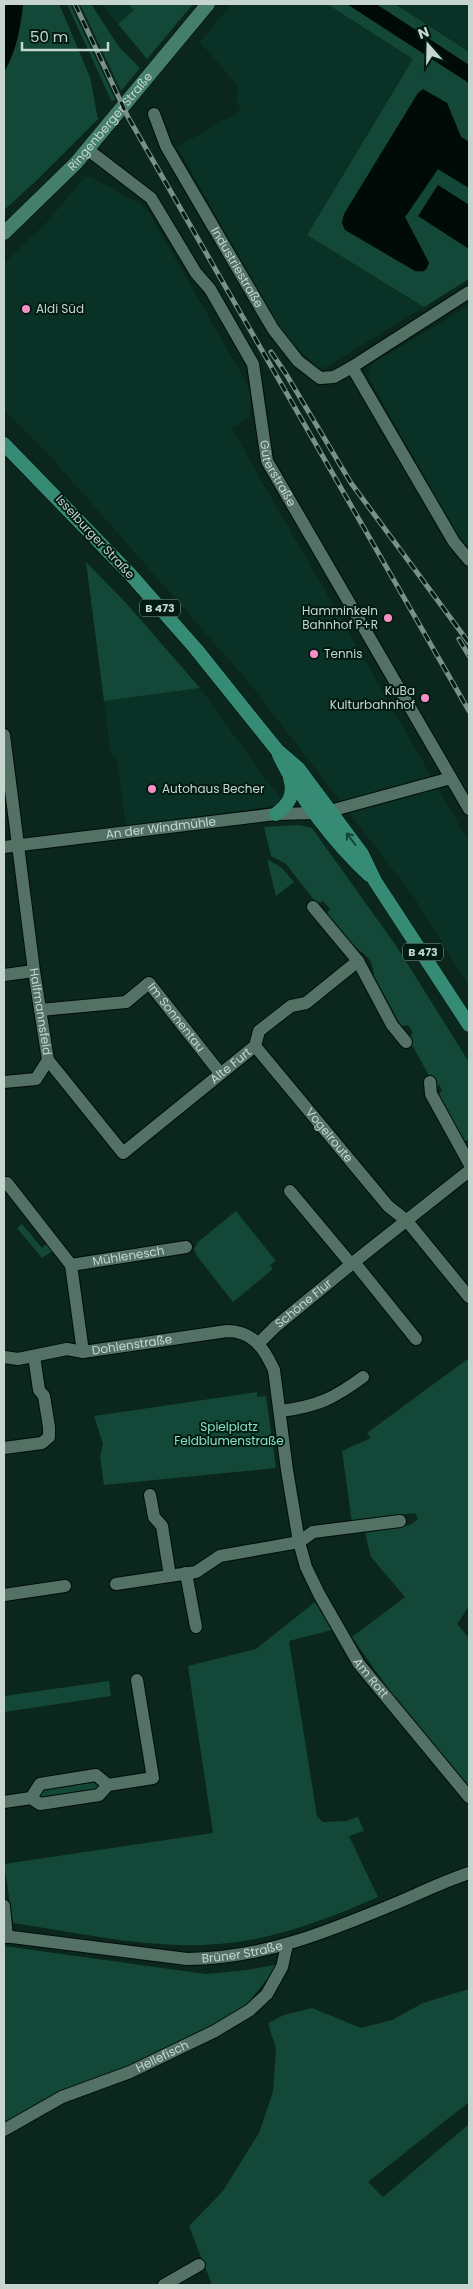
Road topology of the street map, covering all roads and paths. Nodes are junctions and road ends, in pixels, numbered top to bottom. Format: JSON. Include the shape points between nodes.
{"nodes":[{"id":1,"x":208,"y":4,"type":"edge"},
{"id":2,"x":154,"y":114,"type":"dead end"},
{"id":3,"x":88,"y":149,"type":"junction"},
{"id":4,"x":4,"y":233,"type":"edge"},
{"id":5,"x":469,"y":292,"type":"edge"},
{"id":6,"x":352,"y":367,"type":"junction"},
{"id":7,"x":4,"y":444,"type":"edge"},
{"id":8,"x":469,"y":560,"type":"edge"},
{"id":9,"x":4,"y":735,"type":"edge"},
{"id":10,"x":277,"y":750,"type":"junction"},
{"id":11,"x":289,"y":775,"type":"junction"},
{"id":12,"x":451,"y":778,"type":"junction"},
{"id":13,"x":469,"y":809,"type":"edge"},
{"id":14,"x":323,"y":812,"type":"junction"},
{"id":15,"x":276,"y":814,"type":"junction"},
{"id":16,"x":18,"y":845,"type":"junction"},
{"id":17,"x":4,"y":847,"type":"edge"},
{"id":18,"x":313,"y":907,"type":"dead end"},
{"id":19,"x":358,"y":961,"type":"junction"},
{"id":20,"x":34,"y":971,"type":"junction"},
{"id":21,"x":4,"y":975,"type":"edge"},
{"id":22,"x":40,"y":1010,"type":"junction"},
{"id":23,"x":469,"y":1025,"type":"edge"},
{"id":24,"x":406,"y":1042,"type":"dead end"},
{"id":25,"x":255,"y":1046,"type":"junction"},
{"id":26,"x":48,"y":1060,"type":"junction"},
{"id":27,"x":220,"y":1073,"type":"junction"},
{"id":28,"x":4,"y":1082,"type":"edge"},
{"id":29,"x":430,"y":1082,"type":"dead end"},
{"id":30,"x":123,"y":1153,"type":"joint"},
{"id":31,"x":469,"y":1163,"type":"edge"},
{"id":32,"x":469,"y":1171,"type":"edge"},
{"id":33,"x":7,"y":1183,"type":"dead end"},
{"id":34,"x":290,"y":1191,"type":"dead end"},
{"id":35,"x":407,"y":1221,"type":"junction"},
{"id":36,"x":186,"y":1247,"type":"dead end"},
{"id":37,"x":353,"y":1263,"type":"junction"},
{"id":38,"x":71,"y":1265,"type":"junction"},
{"id":39,"x":469,"y":1298,"type":"edge"},
{"id":40,"x":416,"y":1339,"type":"dead end"},
{"id":41,"x":258,"y":1344,"type":"junction"},
{"id":42,"x":83,"y":1352,"type":"junction"},
{"id":43,"x":34,"y":1356,"type":"junction"},
{"id":44,"x":4,"y":1357,"type":"edge"},
{"id":45,"x":363,"y":1377,"type":"dead end"},
{"id":46,"x":281,"y":1411,"type":"junction"},
{"id":47,"x":4,"y":1448,"type":"edge"},
{"id":48,"x":150,"y":1495,"type":"dead end"},
{"id":49,"x":400,"y":1521,"type":"dead end"},
{"id":50,"x":299,"y":1542,"type":"junction"},
{"id":51,"x":186,"y":1573,"type":"junction"},
{"id":52,"x":170,"y":1576,"type":"junction"},
{"id":53,"x":116,"y":1584,"type":"dead end"},
{"id":54,"x":65,"y":1586,"type":"dead end"},
{"id":55,"x":4,"y":1595,"type":"edge"},
{"id":56,"x":196,"y":1627,"type":"dead end"},
{"id":57,"x":137,"y":1680,"type":"dead end"},
{"id":58,"x":108,"y":1785,"type":"junction"},
{"id":59,"x":469,"y":1796,"type":"edge"},
{"id":60,"x":31,"y":1798,"type":"junction"},
{"id":61,"x":4,"y":1802,"type":"edge"},
{"id":62,"x":469,"y":1874,"type":"edge"},
{"id":63,"x":4,"y":1906,"type":"edge"},
{"id":64,"x":6,"y":1936,"type":"edge"},
{"id":65,"x":288,"y":1945,"type":"junction"},
{"id":66,"x":4,"y":2130,"type":"edge"},
{"id":67,"x":199,"y":2265,"type":"dead end"},
{"id":68,"x":164,"y":2285,"type":"edge"}],
"edges":[{"from":1,"to":3,"type":"main road","name":"Ringenberger Straße"},
{"from":2,"to":6,"type":"street","name":"Industriestraße","via":[[166,146],[273,329],[298,361],[320,378],[334,377]]},
{"from":3,"to":4,"type":"main road","name":"Ringenberger Straße"},
{"from":3,"to":12,"type":"street","name":"Güterstraße","via":[[150,198],[196,273],[210,289],[253,364],[267,461]]},
{"from":5,"to":6,"type":"street","name":"Industriestraße"},
{"from":6,"to":8,"type":"street","via":[[454,542]]},
{"from":7,"to":10,"type":"main road","name":"Isselburger Straße","number":"B 473","via":[[130,574],[196,649]]},
{"from":9,"to":16,"type":"street","name":"Halfmannsfeld"},
{"from":10,"to":11,"type":"main road","name":"Isselburger Straße","number":"B 473"},
{"from":10,"to":14,"type":"main road","name":"Isselburger Straße","number":"B 473","via":[[298,768]]},
{"from":11,"to":14,"type":"main road","name":"Isselburger Straße","number":"B 473"},
{"from":11,"to":15,"type":"main road","number":"B 473","via":[[293,791],[287,805]]},
{"from":12,"to":13,"type":"street","name":"Güterstraße"},
{"from":12,"to":14,"type":"street","name":"An der Windmühle"},
{"from":14,"to":15,"type":"street","name":"An der Windmühle"},
{"from":14,"to":23,"type":"main road","name":"Isselburger Straße","number":"B 473","via":[[362,854],[375,880]]},
{"from":15,"to":16,"type":"street","name":"An der Windmühle"},
{"from":16,"to":17,"type":"street","name":"An der Windmühle"},
{"from":16,"to":20,"type":"street","name":"Halfmannsfeld"},
{"from":18,"to":19,"type":"street"},
{"from":19,"to":24,"type":"street","via":[[392,1025]]},
{"from":19,"to":25,"type":"street","name":"Alte Furt","via":[[306,1003],[291,1006],[259,1032]]},
{"from":20,"to":21,"type":"street"},
{"from":20,"to":22,"type":"street","name":"Halfmannsfeld"},
{"from":22,"to":26,"type":"street","name":"Halfmannsfeld"},
{"from":22,"to":27,"type":"street","name":"Im Sonnentau","via":[[126,1002],[149,983]]},
{"from":25,"to":27,"type":"street","name":"Alte Furt"},
{"from":25,"to":35,"type":"street","name":"Vogelroute","via":[[388,1206]]},
{"from":26,"to":28,"type":"street","via":[[36,1079]]},
{"from":26,"to":30,"type":"street","name":"Halfmannsfeld"},
{"from":27,"to":30,"type":"street","name":"Alte Furt"},
{"from":29,"to":31,"type":"street","via":[[431,1094]]},
{"from":32,"to":35,"type":"street","name":"Schöne Flur"},
{"from":33,"to":38,"type":"street"},
{"from":34,"to":37,"type":"street"},
{"from":35,"to":37,"type":"street","name":"Schöne Flur"},
{"from":35,"to":39,"type":"street"},
{"from":36,"to":38,"type":"street","name":"Mühlenesch"},
{"from":37,"to":40,"type":"street"},
{"from":37,"to":41,"type":"street","name":"Schöne Flur"},
{"from":38,"to":42,"type":"street"},
{"from":41,"to":42,"type":"street","name":"Dohlenstraße","via":[[240,1331],[227,1331]]},
{"from":41,"to":46,"type":"street","name":"Am Rott","via":[[274,1370]]},
{"from":42,"to":43,"type":"street","name":"Dohlenstraße","via":[[67,1349]]},
{"from":43,"to":44,"type":"street","name":"Dohlenstraße"},
{"from":43,"to":47,"type":"street","via":[[39,1390],[44,1396],[49,1437],[42,1442]]},
{"from":45,"to":46,"type":"street","via":[[336,1396],[308,1408]]},
{"from":46,"to":50,"type":"street","name":"Am Rott"},
{"from":48,"to":52,"type":"street","via":[[154,1517],[162,1526]]},
{"from":49,"to":50,"type":"street","via":[[313,1532]]},
{"from":50,"to":51,"type":"street","via":[[220,1556],[196,1572]]},
{"from":50,"to":59,"type":"street","name":"Am Rott","via":[[319,1594],[359,1664]]},
{"from":51,"to":52,"type":"street"},
{"from":51,"to":56,"type":"street"},
{"from":52,"to":53,"type":"street"},
{"from":54,"to":55,"type":"street"},
{"from":57,"to":58,"type":"street","via":[[153,1778]]},
{"from":58,"to":60,"type":"street","via":[[99,1795],[40,1804]]},
{"from":58,"to":60,"type":"street","via":[[96,1775],[40,1784]]},
{"from":60,"to":61,"type":"street"},
{"from":62,"to":65,"type":"street","name":"Brüner Straße"},
{"from":63,"to":64,"type":"street"},
{"from":64,"to":65,"type":"street","name":"Brüner Straße","via":[[187,1959],[236,1956]]},
{"from":65,"to":66,"type":"street","name":"Hellefisch","via":[[282,1967],[267,1994],[250,2010],[215,2031],[130,2072],[62,2097]]},
{"from":67,"to":68,"type":"street"}]}
